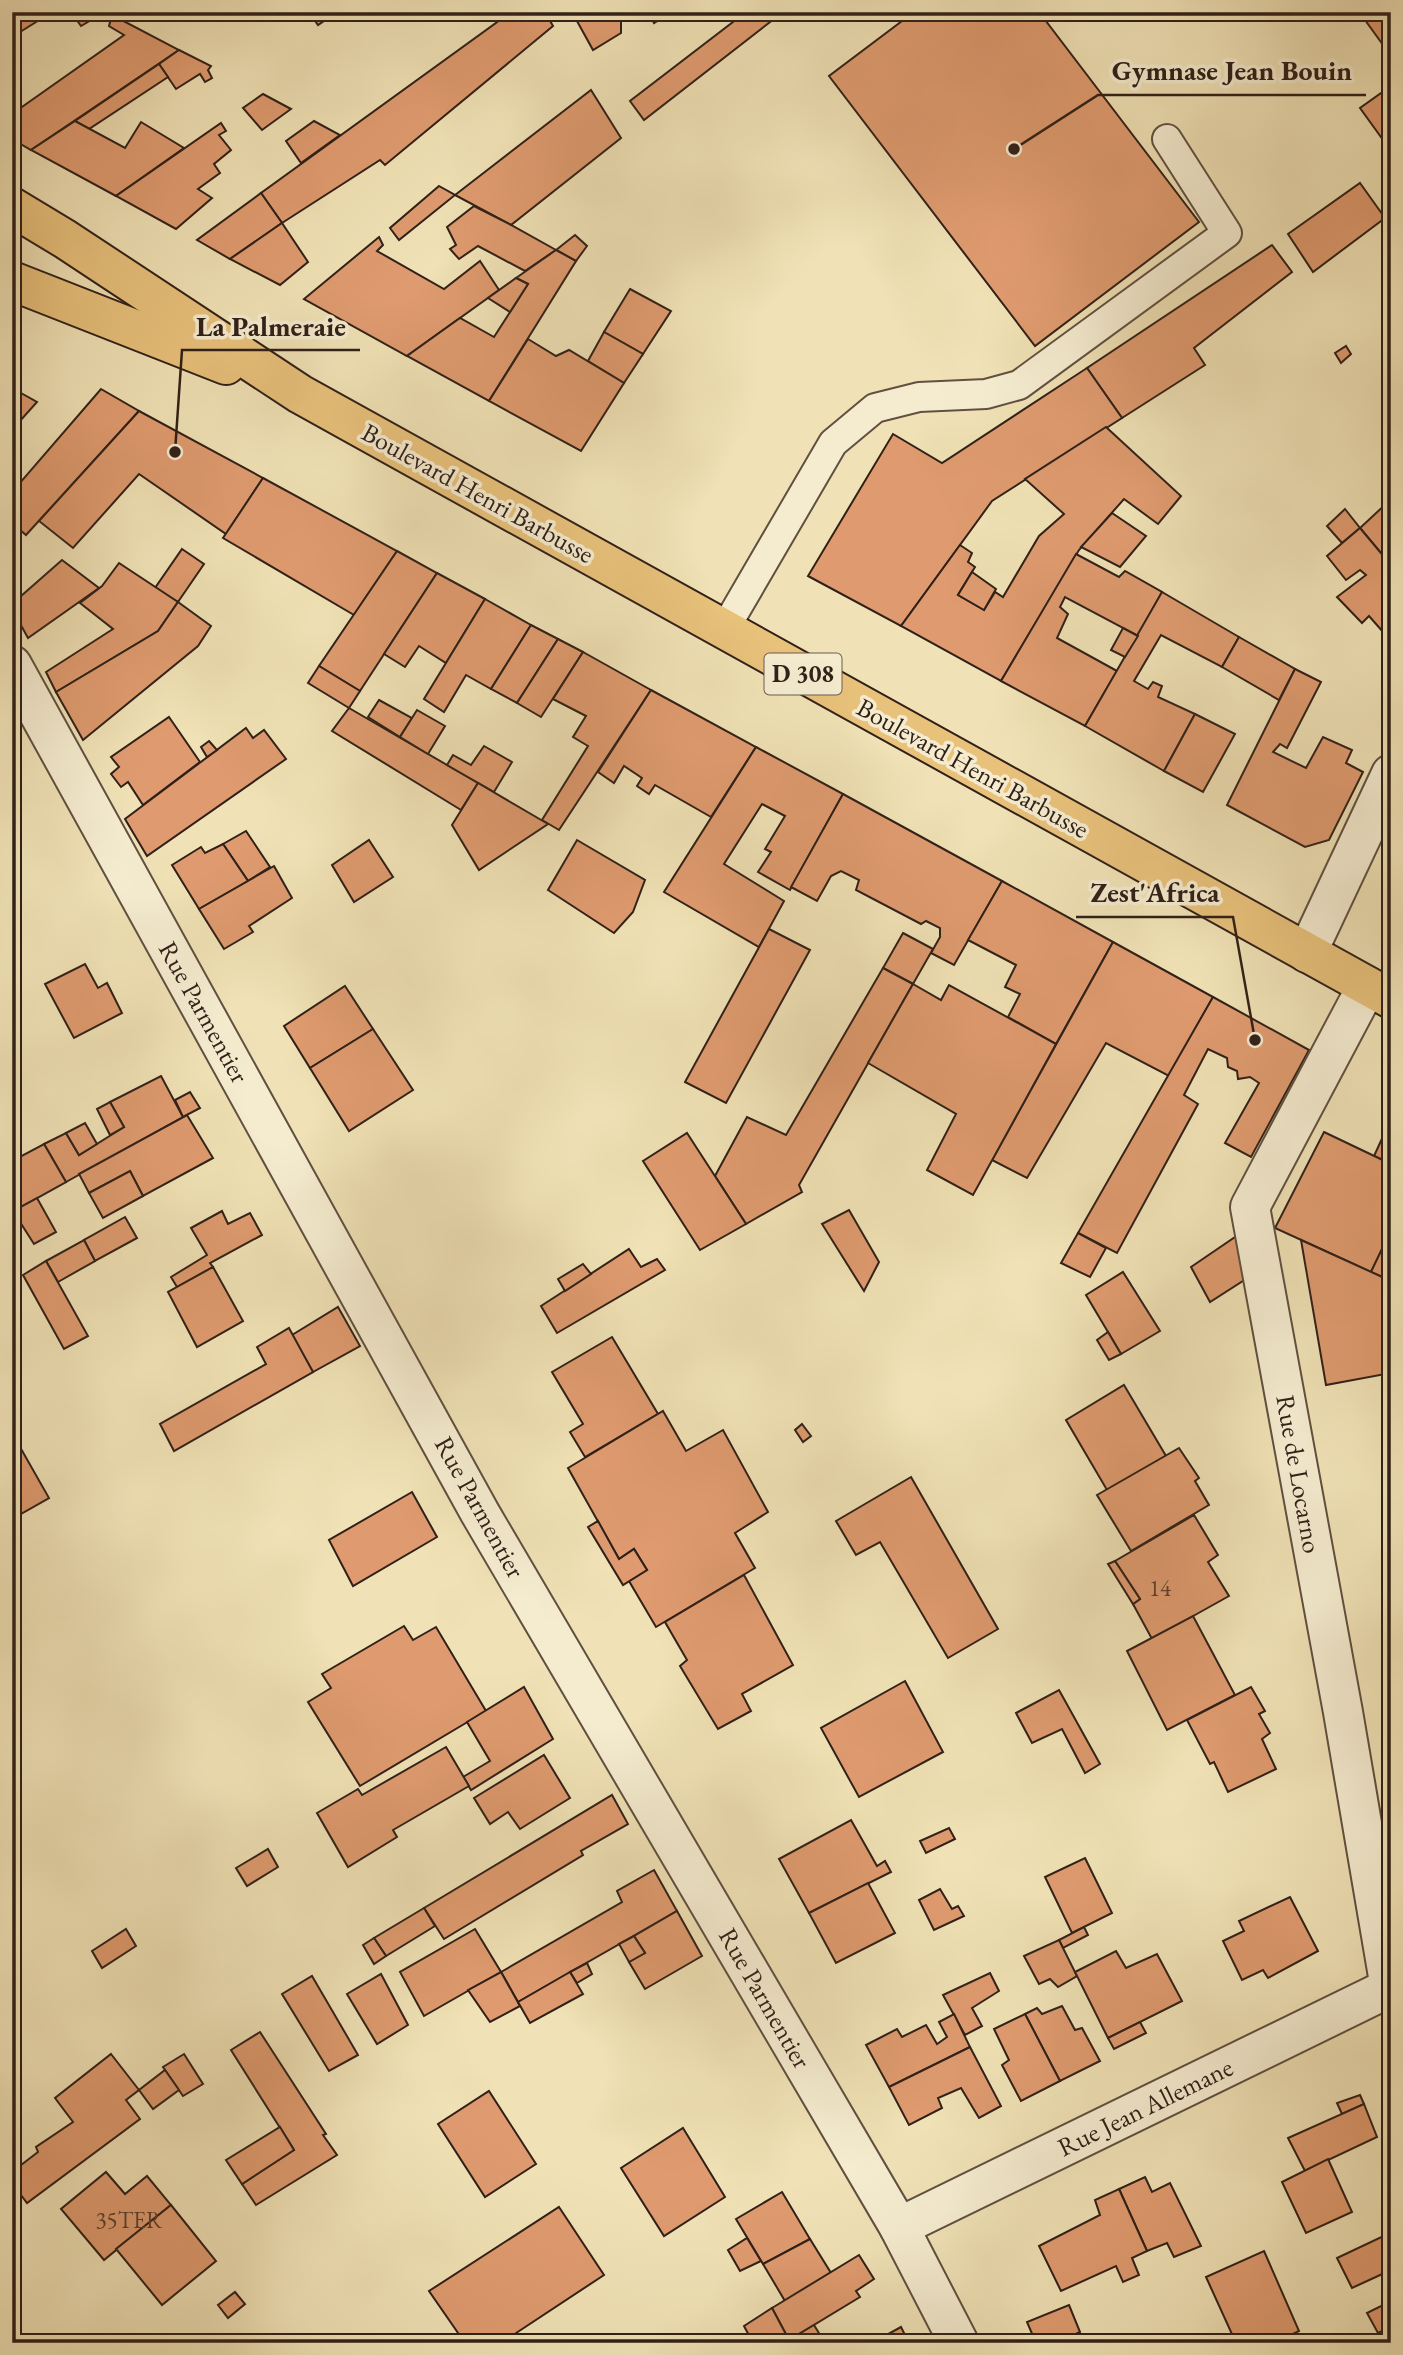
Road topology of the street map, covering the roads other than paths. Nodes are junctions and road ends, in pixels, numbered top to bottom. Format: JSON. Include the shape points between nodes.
{"nodes":[{"id":1,"x":1167,"y":139,"type":"dead end"},
{"id":2,"x":12,"y":207,"type":"edge"},
{"id":3,"x":12,"y":281,"type":"edge"},
{"id":4,"x":300,"y":394,"type":"junction"},
{"id":5,"x":724,"y":630,"type":"junction"},
{"id":6,"x":12,"y":666,"type":"edge"},
{"id":7,"x":1391,"y":774,"type":"edge"},
{"id":8,"x":1307,"y":953,"type":"junction"},
{"id":9,"x":1379,"y":992,"type":"edge"},
{"id":10,"x":1390,"y":1987,"type":"edge"},
{"id":11,"x":900,"y":2227,"type":"junction"},
{"id":12,"x":958,"y":2343,"type":"edge"}],
"edges":[{"from":1,"to":5,"type":"lane","via":[[1227,233],[1019,385],[986,394],[919,397],[875,408],[833,443]]},
{"from":2,"to":4,"type":"main road","name":"Boulevard Henri Barbusse","number":"D 308"},
{"from":3,"to":4,"type":"main road","name":"Boulevard Henri Barbusse","number":"D 308"},
{"from":4,"to":5,"type":"main road","name":"Boulevard Henri Barbusse","number":"D 308"},
{"from":5,"to":8,"type":"main road","name":"Boulevard Henri Barbusse","number":"D 308"},
{"from":6,"to":11,"type":"street","name":"Rue Parmentier","via":[[481,1513]]},
{"from":7,"to":8,"type":"street"},
{"from":8,"to":9,"type":"main road","name":"Boulevard Henri Barbusse","number":"D 308"},
{"from":9,"to":10,"type":"street","name":"Rue de Locarno","via":[[1250,1207]]},
{"from":10,"to":11,"type":"street","name":"Rue Jean Allemane"},
{"from":11,"to":12,"type":"street","name":"Rue Parmentier"}]}
